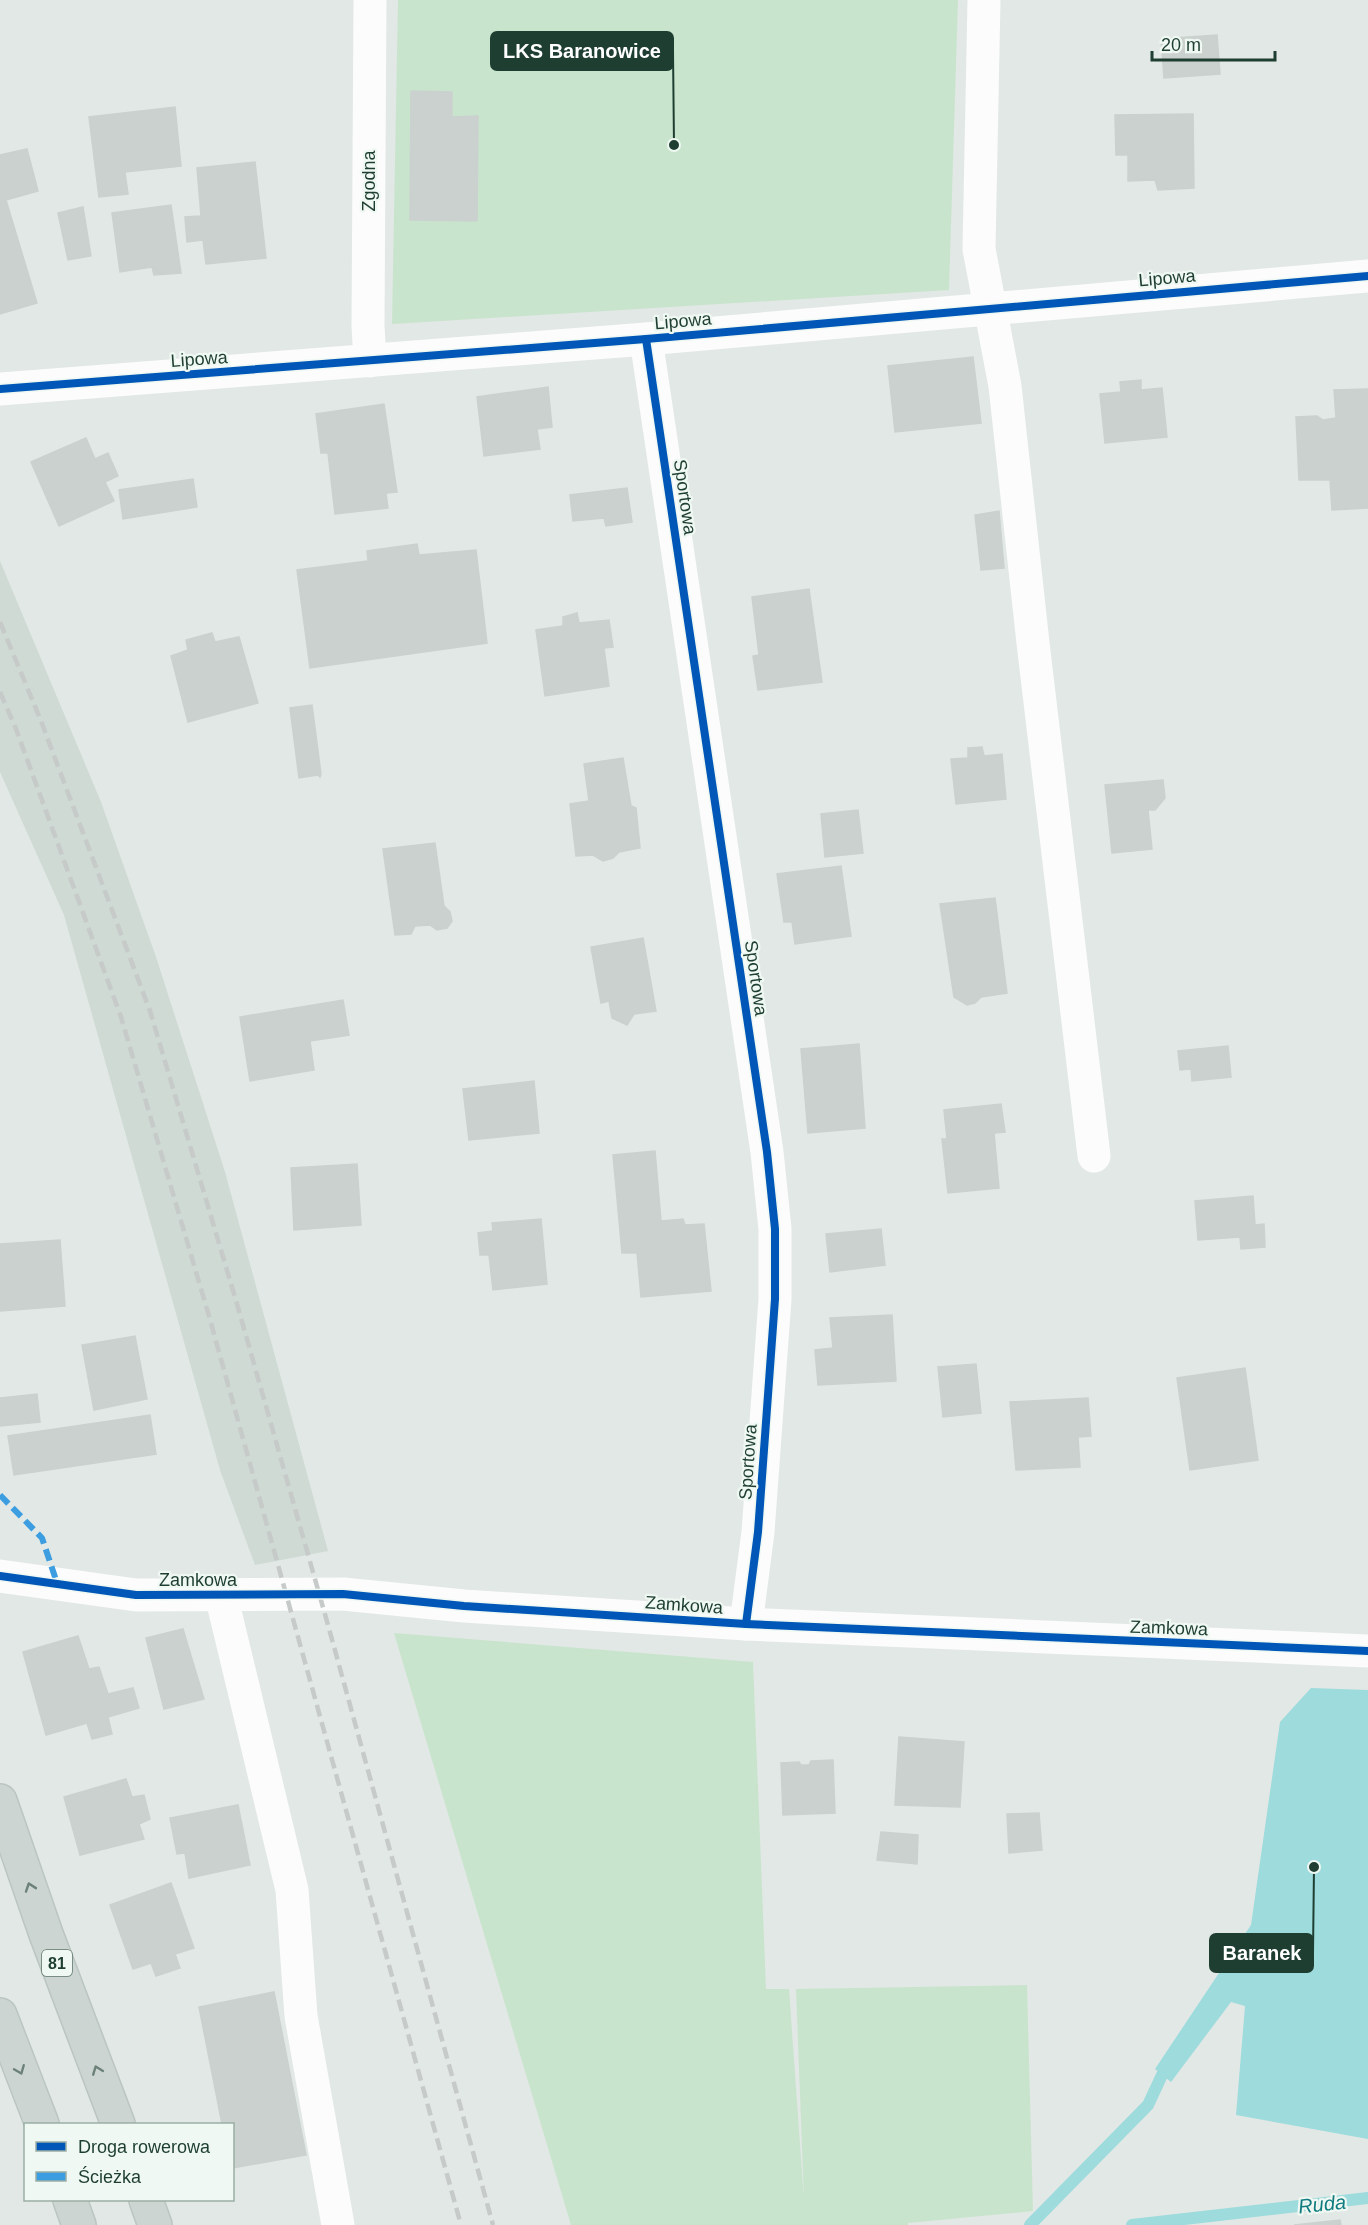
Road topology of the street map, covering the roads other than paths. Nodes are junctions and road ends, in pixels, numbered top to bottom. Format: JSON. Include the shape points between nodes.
{"nodes":[{"id":1,"x":370,"y":0,"type":"edge"},
{"id":2,"x":984,"y":0,"type":"edge"},
{"id":3,"x":1368,"y":276,"type":"edge"},
{"id":4,"x":989,"y":308,"type":"junction"},
{"id":5,"x":646,"y":339,"type":"junction"},
{"id":6,"x":370,"y":362,"type":"junction"},
{"id":7,"x":0,"y":389,"type":"edge"},
{"id":8,"x":1094,"y":1156,"type":"dead end"},
{"id":9,"x":0,"y":1576,"type":"edge"},
{"id":10,"x":221,"y":1595,"type":"junction"},
{"id":11,"x":746,"y":1624,"type":"junction"},
{"id":12,"x":1368,"y":1651,"type":"edge"},
{"id":13,"x":0,"y":1801,"type":"edge"},
{"id":14,"x":0,"y":2016,"type":"edge"},
{"id":15,"x":42,"y":2123,"type":"edge"},
{"id":16,"x":118,"y":2123,"type":"edge"},
{"id":17,"x":71,"y":2201,"type":"edge"},
{"id":18,"x":147,"y":2201,"type":"edge"},
{"id":19,"x":79,"y":2225,"type":"edge"},
{"id":20,"x":155,"y":2225,"type":"edge"},
{"id":21,"x":338,"y":2225,"type":"edge"}],
"edges":[{"from":1,"to":6,"type":"street","name":"Zgodna"},
{"from":2,"to":4,"type":"street","via":[[979,249]]},
{"from":3,"to":4,"type":"street","name":"Lipowa"},
{"from":4,"to":5,"type":"street","name":"Lipowa"},
{"from":4,"to":8,"type":"street","via":[[1005,386]]},
{"from":5,"to":6,"type":"street","name":"Lipowa"},
{"from":5,"to":11,"type":"street","name":"Sportowa","via":[[775,1229],[770,1381]]},
{"from":6,"to":7,"type":"street","name":"Lipowa"},
{"from":9,"to":10,"type":"street","name":"Zamkowa","via":[[136,1595]]},
{"from":10,"to":11,"type":"street","name":"Zamkowa","via":[[343,1594]]},
{"from":10,"to":21,"type":"street","via":[[292,1890],[301,2016]]},
{"from":11,"to":12,"type":"street","name":"Zamkowa"},
{"from":16,"to":13,"type":"main road","number":"81","one_way":true},
{"from":14,"to":15,"type":"main road","one_way":true},
{"from":17,"to":19,"type":"main road"},
{"from":18,"to":20,"type":"main road"}]}
